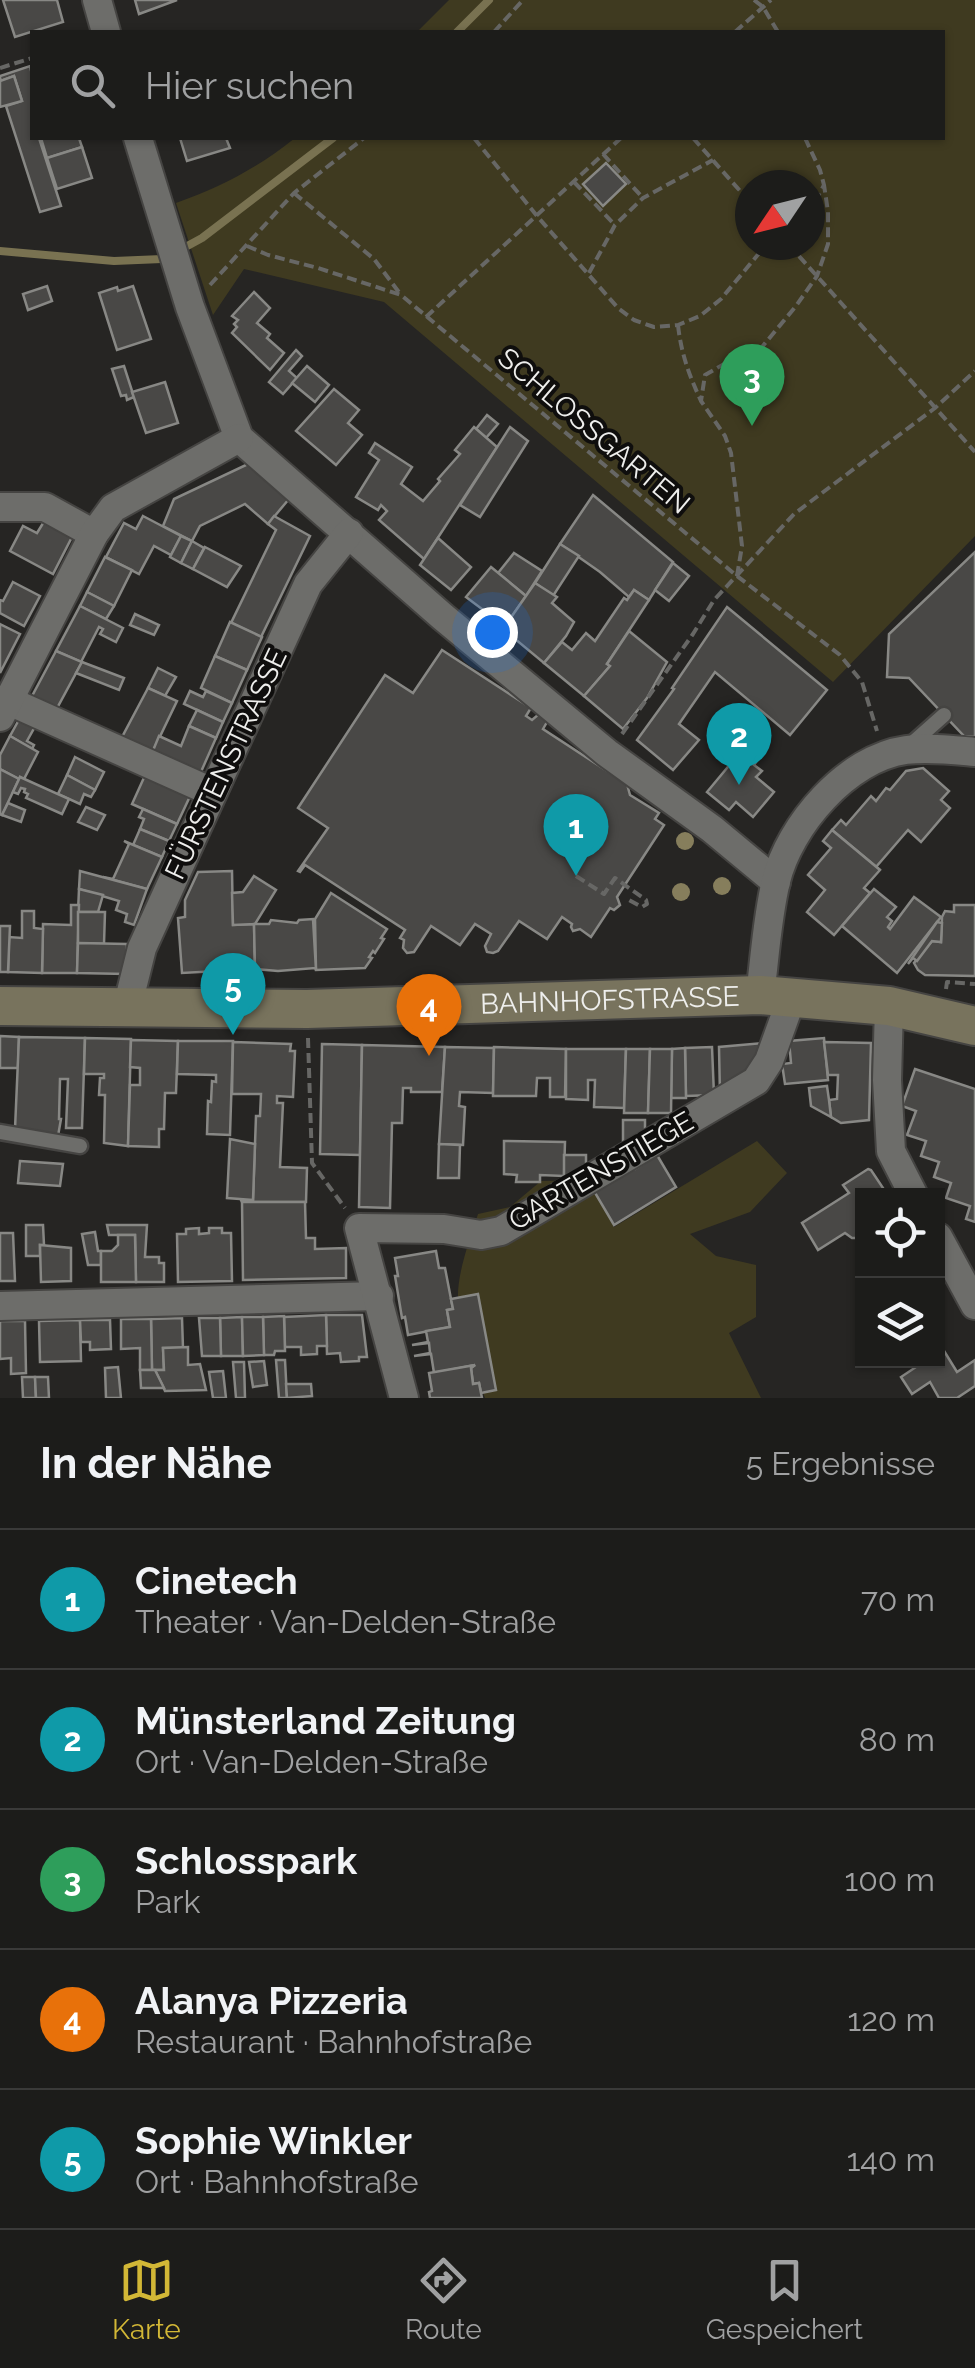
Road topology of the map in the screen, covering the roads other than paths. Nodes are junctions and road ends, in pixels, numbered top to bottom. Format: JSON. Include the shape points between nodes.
{"nodes":[{"id":1,"x":97,"y":0,"type":"edge"},
{"id":2,"x":105,"y":30,"type":"edge"},
{"id":3,"x":139,"y":140,"type":"edge"},
{"id":4,"x":239,"y":438,"type":"junction"},
{"id":5,"x":0,"y":507,"type":"edge"},
{"id":6,"x":349,"y":533,"type":"junction"},
{"id":7,"x":94,"y":534,"type":"junction"},
{"id":8,"x":4,"y":709,"type":"edge"},
{"id":9,"x":944,"y":714,"type":"dead end"},
{"id":10,"x":975,"y":752,"type":"edge"},
{"id":11,"x":894,"y":753,"type":"junction"},
{"id":12,"x":212,"y":792,"type":"junction"},
{"id":13,"x":776,"y":882,"type":"junction"},
{"id":14,"x":776,"y":996,"type":"junction"},
{"id":15,"x":0,"y":1006,"type":"edge"},
{"id":16,"x":889,"y":1006,"type":"junction"},
{"id":17,"x":127,"y":1008,"type":"junction"},
{"id":18,"x":975,"y":1026,"type":"edge"},
{"id":19,"x":0,"y":1132,"type":"edge"},
{"id":20,"x":80,"y":1146,"type":"dead end"},
{"id":21,"x":910,"y":1188,"type":"edge"},
{"id":22,"x":945,"y":1251,"type":"edge"},
{"id":23,"x":379,"y":1296,"type":"junction"},
{"id":24,"x":975,"y":1305,"type":"edge"},
{"id":25,"x":0,"y":1306,"type":"edge"},
{"id":26,"x":404,"y":1398,"type":"edge"}],
"edges":[{"from":1,"to":2,"type":"street"},
{"from":3,"to":4,"type":"street"},
{"from":4,"to":6,"type":"street"},
{"from":4,"to":7,"type":"street","via":[[113,508]]},
{"from":5,"to":7,"type":"street","via":[[45,507]]},
{"from":6,"to":12,"type":"street","name":"FÜRSTENSTRASSE","via":[[308,584]]},
{"from":6,"to":13,"type":"street","via":[[607,753]]},
{"from":7,"to":8,"type":"street"},
{"from":8,"to":12,"type":"street"},
{"from":9,"to":11,"type":"lane"},
{"from":10,"to":11,"type":"street"},
{"from":11,"to":13,"type":"street","name":"GARTENSTIEGE","via":[[827,793],[800,828]]},
{"from":12,"to":17,"type":"street","name":"FÜRSTENSTRASSE","via":[[142,948]]},
{"from":13,"to":14,"type":"street","name":"GARTENSTIEGE"},
{"from":14,"to":16,"type":"street","name":"BAHNHOFSTRASSE"},
{"from":14,"to":17,"type":"street","name":"BAHNHOFSTRASSE"},
{"from":14,"to":23,"type":"street","name":"GARTENSTIEGE","via":[[769,1061],[756,1081],[501,1230],[481,1235],[359,1228]]},
{"from":15,"to":17,"type":"street","name":"BAHNHOFSTRASSE"},
{"from":16,"to":18,"type":"street","name":"BAHNHOFSTRASSE"},
{"from":16,"to":21,"type":"street","via":[[891,1151]]},
{"from":19,"to":20,"type":"lane"},
{"from":22,"to":24,"type":"street"},
{"from":23,"to":25,"type":"street"},
{"from":23,"to":26,"type":"street"}]}
